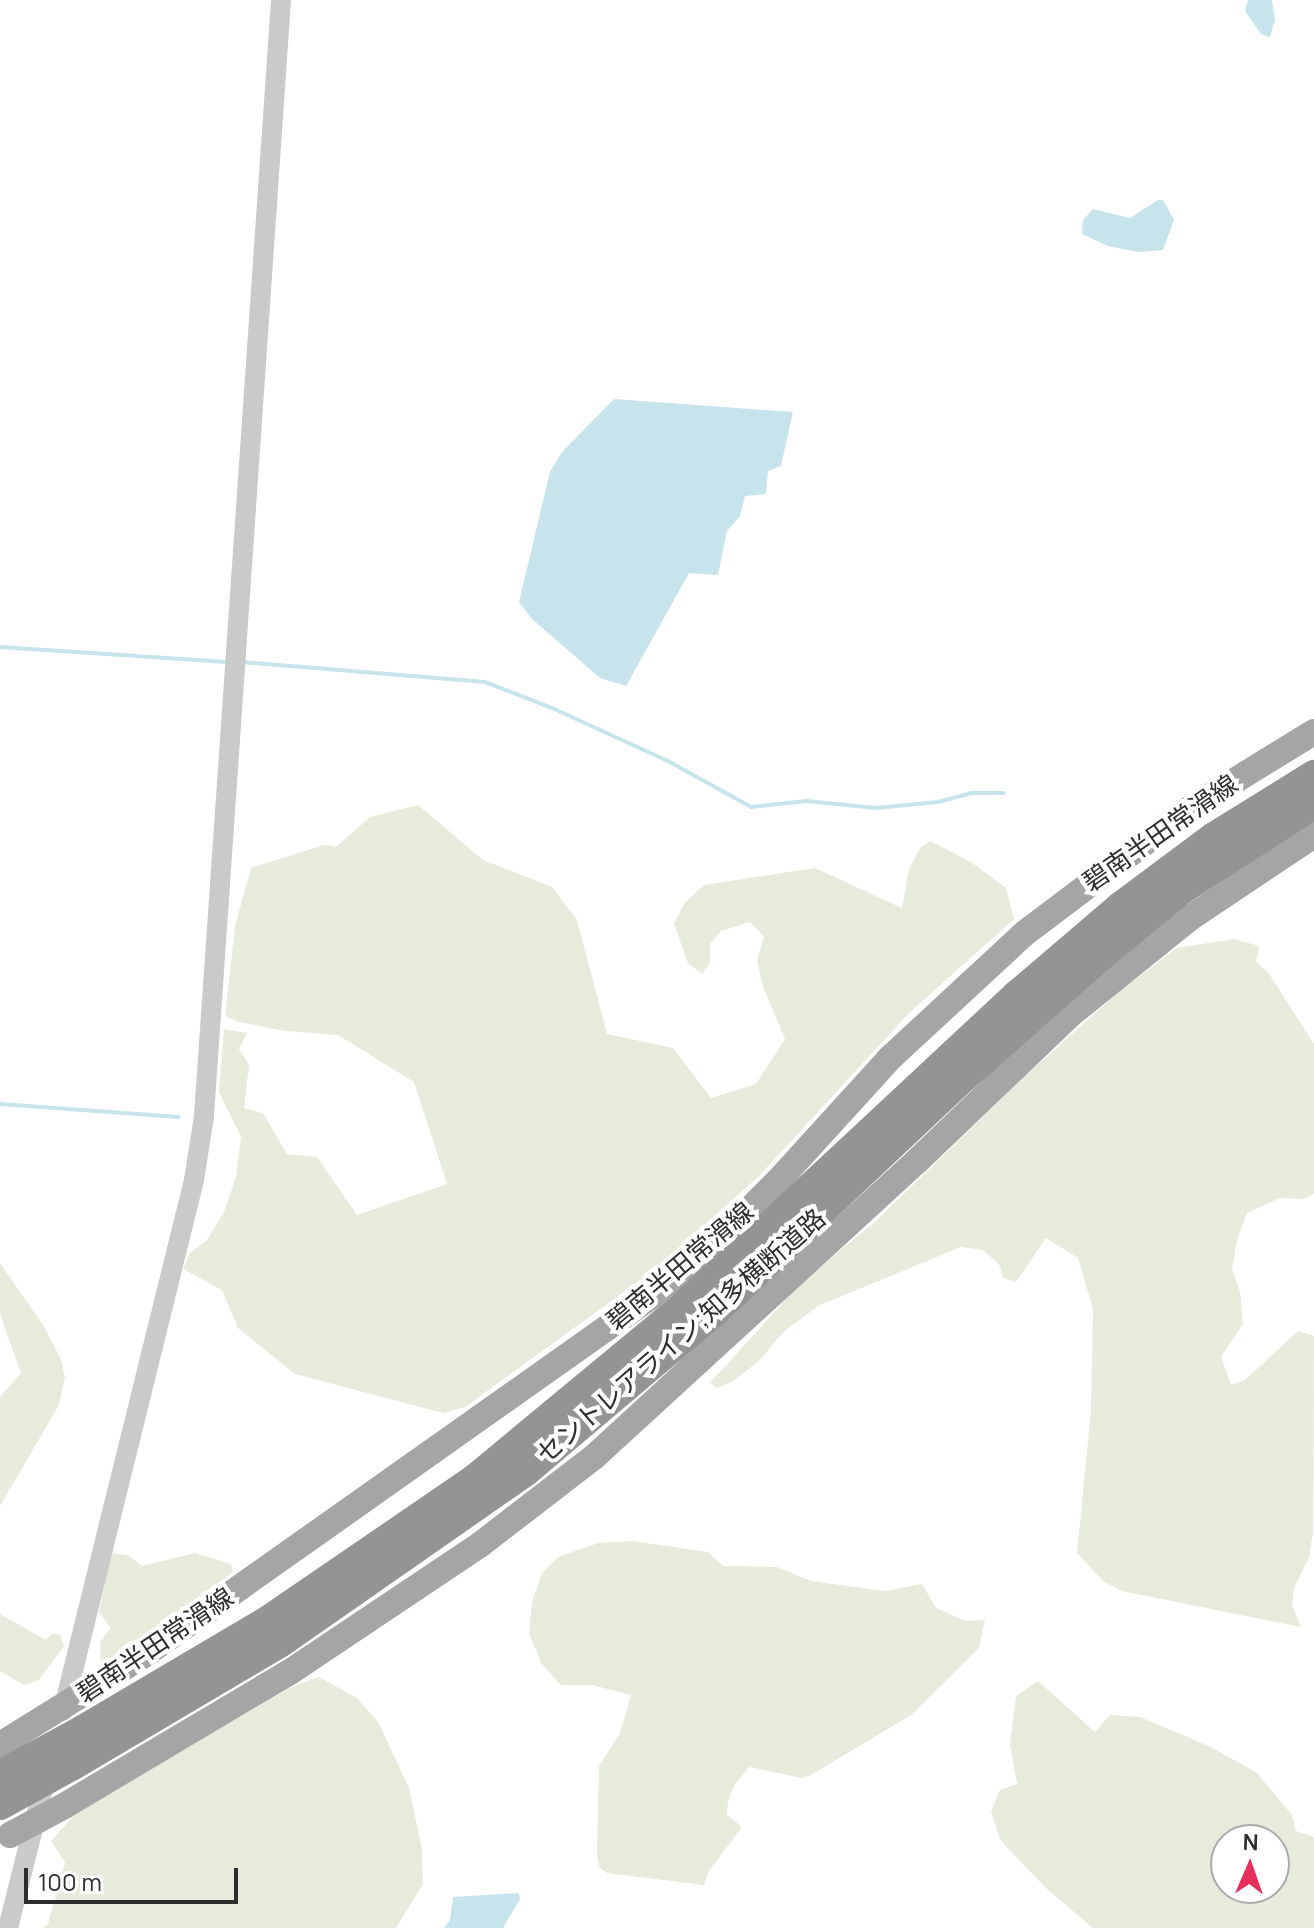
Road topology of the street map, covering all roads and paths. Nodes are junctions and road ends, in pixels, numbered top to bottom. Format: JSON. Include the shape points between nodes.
{"nodes":[{"id":1,"x":281,"y":0,"type":"edge"},
{"id":2,"x":1314,"y":732,"type":"edge"},
{"id":3,"x":1314,"y":775,"type":"edge"},
{"id":4,"x":1314,"y":804,"type":"edge"},
{"id":5,"x":1314,"y":835,"type":"edge"},
{"id":6,"x":0,"y":1745,"type":"edge"},
{"id":7,"x":0,"y":1775,"type":"edge"},
{"id":8,"x":0,"y":1805,"type":"edge"},
{"id":9,"x":5,"y":1837,"type":"edge"},
{"id":10,"x":8,"y":1928,"type":"edge"}],
"edges":[{"from":1,"to":10,"type":"street","via":[[204,1116],[194,1180]]},
{"from":2,"to":6,"type":"main road","name":"碧南半田常滑線","bridge":true,"via":[[1192,807],[1025,933],[890,1058],[713,1246],[652,1296],[150,1651]]},
{"from":3,"to":7,"type":"highway","name":"セントレアライン;知多横断道路","bridge":true,"via":[[1214,837],[1120,907],[1017,995],[677,1312],[476,1478],[269,1620]]},
{"from":4,"to":8,"type":"highway","name":"セントレアライン;知多横断道路","bridge":true,"via":[[1181,890],[1102,955],[712,1314],[526,1471],[281,1642]]},
{"from":5,"to":9,"type":"main road","bridge":true,"via":[[1190,918],[1071,1014],[594,1457],[481,1544],[290,1672]]}]}
